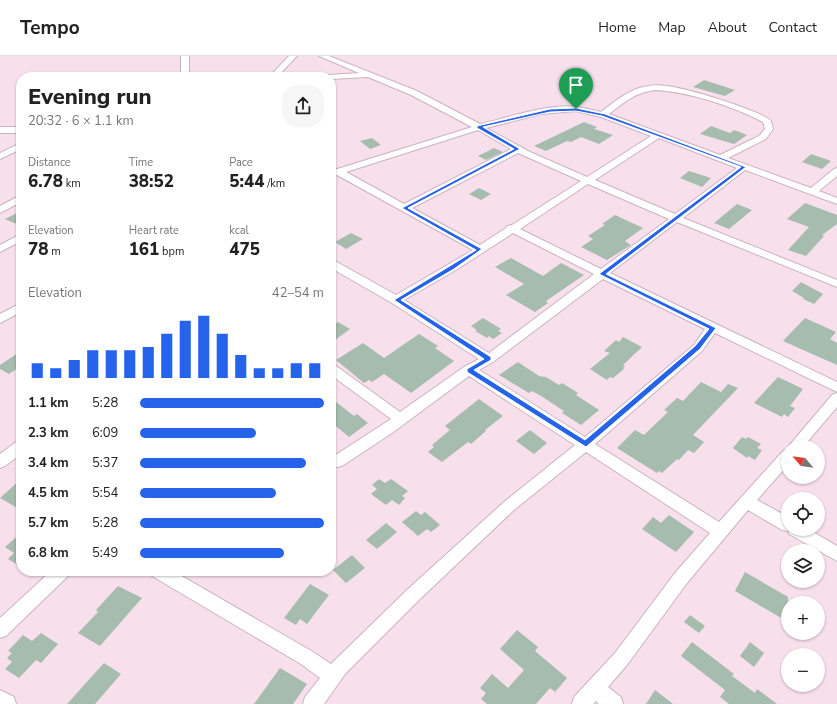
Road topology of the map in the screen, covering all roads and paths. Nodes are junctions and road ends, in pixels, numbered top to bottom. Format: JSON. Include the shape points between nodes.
{"nodes":[{"id":1,"x":185,"y":56,"type":"edge"},
{"id":2,"x":293,"y":56,"type":"edge"},
{"id":3,"x":323,"y":56,"type":"edge"},
{"id":4,"x":185,"y":72,"type":"edge"},
{"id":5,"x":278,"y":72,"type":"edge"},
{"id":6,"x":370,"y":75,"type":"junction"},
{"id":7,"x":336,"y":77,"type":"edge"},
{"id":8,"x":603,"y":115,"type":"junction"},
{"id":9,"x":479,"y":127,"type":"junction"},
{"id":10,"x":0,"y":130,"type":"edge"},
{"id":11,"x":16,"y":130,"type":"edge"},
{"id":12,"x":658,"y":135,"type":"junction"},
{"id":13,"x":16,"y":148,"type":"edge"},
{"id":14,"x":518,"y":149,"type":"junction"},
{"id":15,"x":0,"y":156,"type":"edge"},
{"id":16,"x":720,"y":158,"type":"junction"},
{"id":17,"x":744,"y":167,"type":"junction"},
{"id":18,"x":837,"y":171,"type":"edge"},
{"id":19,"x":336,"y":173,"type":"edge"},
{"id":20,"x":336,"y":174,"type":"edge"},
{"id":21,"x":588,"y":180,"type":"junction"},
{"id":22,"x":812,"y":192,"type":"junction"},
{"id":23,"x":16,"y":201,"type":"edge"},
{"id":24,"x":837,"y":201,"type":"edge"},
{"id":25,"x":404,"y":208,"type":"junction"},
{"id":26,"x":0,"y":210,"type":"edge"},
{"id":27,"x":675,"y":218,"type":"junction"},
{"id":28,"x":511,"y":228,"type":"junction"},
{"id":29,"x":16,"y":240,"type":"edge"},
{"id":30,"x":0,"y":249,"type":"edge"},
{"id":31,"x":480,"y":249,"type":"junction"},
{"id":32,"x":336,"y":267,"type":"edge"},
{"id":33,"x":602,"y":274,"type":"junction"},
{"id":34,"x":837,"y":284,"type":"edge"},
{"id":35,"x":396,"y":300,"type":"junction"},
{"id":36,"x":16,"y":309,"type":"edge"},
{"id":37,"x":2,"y":316,"type":"edge"},
{"id":38,"x":712,"y":328,"type":"junction"},
{"id":39,"x":489,"y":359,"type":"junction"},
{"id":40,"x":469,"y":370,"type":"junction"},
{"id":41,"x":336,"y":373,"type":"edge"},
{"id":42,"x":837,"y":387,"type":"edge"},
{"id":43,"x":837,"y":398,"type":"edge"},
{"id":44,"x":400,"y":419,"type":"junction"},
{"id":45,"x":801,"y":440,"type":"edge"},
{"id":46,"x":586,"y":444,"type":"junction"},
{"id":47,"x":16,"y":450,"type":"edge"},
{"id":48,"x":0,"y":462,"type":"edge"},
{"id":49,"x":336,"y":462,"type":"edge"},
{"id":50,"x":781,"y":462,"type":"edge"},
{"id":51,"x":746,"y":500,"type":"junction"},
{"id":52,"x":781,"y":521,"type":"edge"},
{"id":53,"x":720,"y":531,"type":"junction"},
{"id":54,"x":807,"y":536,"type":"edge"},
{"id":55,"x":837,"y":554,"type":"edge"},
{"id":56,"x":57,"y":576,"type":"edge"},
{"id":57,"x":167,"y":576,"type":"edge"},
{"id":58,"x":0,"y":630,"type":"edge"},
{"id":59,"x":333,"y":676,"type":"junction"},
{"id":60,"x":595,"y":688,"type":"junction"},
{"id":61,"x":0,"y":699,"type":"edge"},
{"id":62,"x":7,"y":704,"type":"edge"},
{"id":63,"x":312,"y":704,"type":"edge"},
{"id":64,"x":581,"y":704,"type":"edge"},
{"id":65,"x":614,"y":704,"type":"edge"}],
"edges":[{"from":1,"to":4,"type":"street"},
{"from":2,"to":5,"type":"street"},
{"from":3,"to":6,"type":"street"},
{"from":6,"to":7,"type":"street"},
{"from":6,"to":9,"type":"street","via":[[414,93]]},
{"from":8,"to":9,"type":"street","via":[[576,109],[557,110]]},
{"from":8,"to":12,"type":"street"},
{"from":8,"to":16,"type":"street","via":[[620,100],[633,93],[645,88],[662,86],[757,115],[767,121],[769,129],[763,137]]},
{"from":9,"to":14,"type":"street"},
{"from":9,"to":19,"type":"street"},
{"from":10,"to":11,"type":"street"},
{"from":12,"to":16,"type":"street"},
{"from":12,"to":21,"type":"street"},
{"from":13,"to":15,"type":"street"},
{"from":14,"to":21,"type":"street"},
{"from":14,"to":25,"type":"street"},
{"from":16,"to":17,"type":"street"},
{"from":17,"to":22,"type":"street"},
{"from":17,"to":27,"type":"street"},
{"from":18,"to":22,"type":"street"},
{"from":20,"to":25,"type":"street"},
{"from":21,"to":27,"type":"street"},
{"from":21,"to":28,"type":"street"},
{"from":22,"to":24,"type":"street"},
{"from":23,"to":26,"type":"street"},
{"from":25,"to":31,"type":"street"},
{"from":27,"to":33,"type":"street"},
{"from":27,"to":34,"type":"street"},
{"from":28,"to":31,"type":"street"},
{"from":28,"to":33,"type":"street"},
{"from":29,"to":30,"type":"street"},
{"from":31,"to":35,"type":"street"},
{"from":32,"to":35,"type":"street"},
{"from":33,"to":38,"type":"street"},
{"from":33,"to":39,"type":"street"},
{"from":35,"to":39,"type":"street"},
{"from":36,"to":37,"type":"street"},
{"from":38,"to":42,"type":"street"},
{"from":38,"to":46,"type":"street","via":[[698,348]]},
{"from":39,"to":40,"type":"street"},
{"from":40,"to":44,"type":"street"},
{"from":40,"to":46,"type":"street"},
{"from":41,"to":44,"type":"street"},
{"from":43,"to":45,"type":"street"},
{"from":44,"to":49,"type":"street"},
{"from":46,"to":53,"type":"street"},
{"from":46,"to":59,"type":"street","via":[[509,506],[414,594]]},
{"from":47,"to":48,"type":"street"},
{"from":50,"to":51,"type":"street"},
{"from":51,"to":52,"type":"street"},
{"from":51,"to":53,"type":"street"},
{"from":53,"to":60,"type":"street","via":[[676,584],[621,659]]},
{"from":54,"to":55,"type":"street"},
{"from":56,"to":58,"type":"street"},
{"from":57,"to":59,"type":"street","via":[[307,658]]},
{"from":59,"to":63,"type":"street"},
{"from":60,"to":64,"type":"street"},
{"from":60,"to":65,"type":"street"},
{"from":61,"to":62,"type":"street"}]}
